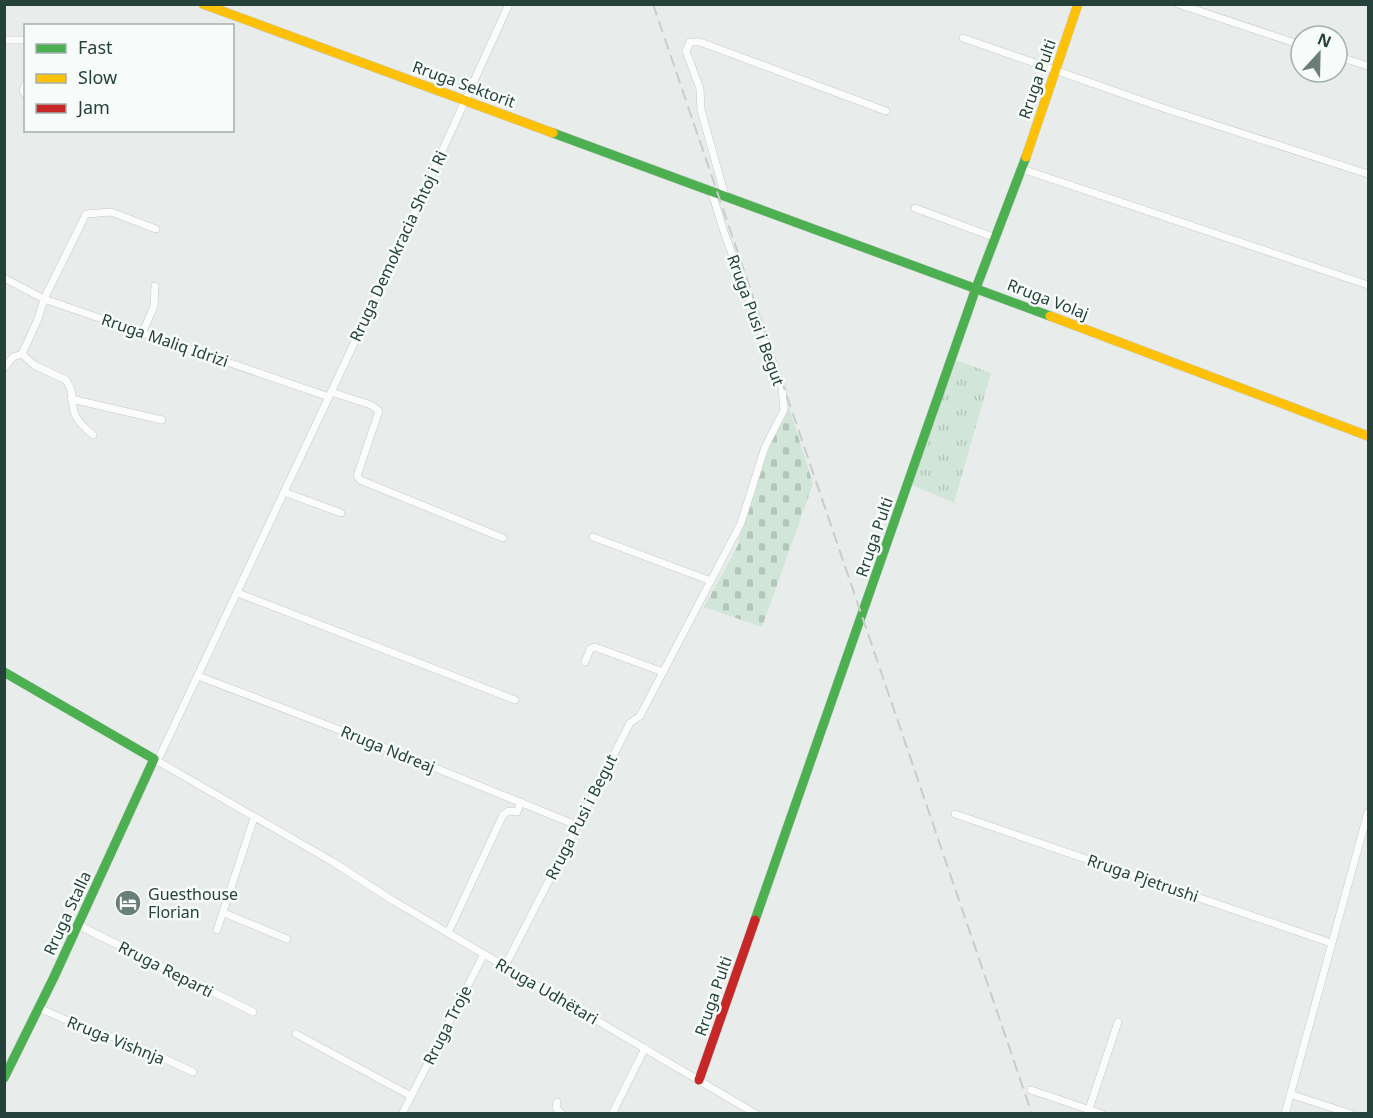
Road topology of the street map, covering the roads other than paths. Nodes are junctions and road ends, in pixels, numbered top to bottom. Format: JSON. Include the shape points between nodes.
{"nodes":[{"id":1,"x":203,"y":4,"type":"edge"},
{"id":2,"x":509,"y":4,"type":"edge"},
{"id":3,"x":1078,"y":4,"type":"edge"},
{"id":4,"x":1178,"y":4,"type":"edge"},
{"id":5,"x":963,"y":38,"type":"dead end"},
{"id":6,"x":4,"y":40,"type":"edge"},
{"id":7,"x":24,"y":40,"type":"edge"},
{"id":8,"x":1289,"y":41,"type":"edge"},
{"id":9,"x":1349,"y":60,"type":"edge"},
{"id":10,"x":1368,"y":66,"type":"edge"},
{"id":11,"x":1055,"y":71,"type":"junction"},
{"id":12,"x":465,"y":100,"type":"junction"},
{"id":13,"x":886,"y":111,"type":"dead end"},
{"id":14,"x":1022,"y":169,"type":"junction"},
{"id":15,"x":1368,"y":174,"type":"edge"},
{"id":16,"x":717,"y":193,"type":"junction"},
{"id":17,"x":915,"y":208,"type":"dead end"},
{"id":18,"x":156,"y":229,"type":"dead end"},
{"id":19,"x":996,"y":238,"type":"junction"},
{"id":20,"x":4,"y":278,"type":"edge"},
{"id":21,"x":1368,"y":285,"type":"edge"},
{"id":22,"x":155,"y":286,"type":"dead end"},
{"id":23,"x":976,"y":288,"type":"junction"},
{"id":24,"x":44,"y":298,"type":"junction"},
{"id":25,"x":143,"y":332,"type":"junction"},
{"id":26,"x":22,"y":354,"type":"junction"},
{"id":27,"x":4,"y":368,"type":"edge"},
{"id":28,"x":330,"y":394,"type":"junction"},
{"id":29,"x":70,"y":399,"type":"junction"},
{"id":30,"x":162,"y":420,"type":"dead end"},
{"id":31,"x":93,"y":435,"type":"dead end"},
{"id":32,"x":1368,"y":436,"type":"edge"},
{"id":33,"x":285,"y":492,"type":"junction"},
{"id":34,"x":341,"y":513,"type":"dead end"},
{"id":35,"x":593,"y":537,"type":"dead end"},
{"id":36,"x":502,"y":538,"type":"dead end"},
{"id":37,"x":711,"y":581,"type":"junction"},
{"id":38,"x":238,"y":593,"type":"junction"},
{"id":39,"x":585,"y":662,"type":"dead end"},
{"id":40,"x":4,"y":672,"type":"edge"},
{"id":41,"x":663,"y":672,"type":"junction"},
{"id":42,"x":198,"y":676,"type":"junction"},
{"id":43,"x":515,"y":700,"type":"dead end"},
{"id":44,"x":155,"y":761,"type":"junction"},
{"id":45,"x":521,"y":802,"type":"junction"},
{"id":46,"x":1368,"y":812,"type":"edge"},
{"id":47,"x":956,"y":814,"type":"dead end"},
{"id":48,"x":254,"y":819,"type":"junction"},
{"id":49,"x":576,"y":825,"type":"junction"},
{"id":50,"x":224,"y":912,"type":"junction"},
{"id":51,"x":78,"y":925,"type":"junction"},
{"id":52,"x":217,"y":930,"type":"dead end"},
{"id":53,"x":448,"y":933,"type":"junction"},
{"id":54,"x":287,"y":939,"type":"dead end"},
{"id":55,"x":1331,"y":943,"type":"junction"},
{"id":56,"x":484,"y":954,"type":"junction"},
{"id":57,"x":505,"y":966,"type":"junction"},
{"id":58,"x":39,"y":1008,"type":"junction"},
{"id":59,"x":253,"y":1012,"type":"dead end"},
{"id":60,"x":1118,"y":1022,"type":"dead end"},
{"id":61,"x":297,"y":1034,"type":"dead end"},
{"id":62,"x":645,"y":1048,"type":"junction"},
{"id":63,"x":193,"y":1072,"type":"dead end"},
{"id":64,"x":4,"y":1078,"type":"edge"},
{"id":65,"x":699,"y":1080,"type":"junction"},
{"id":66,"x":1031,"y":1090,"type":"dead end"},
{"id":67,"x":1290,"y":1094,"type":"junction"},
{"id":68,"x":411,"y":1096,"type":"junction"},
{"id":69,"x":557,"y":1102,"type":"dead end"},
{"id":70,"x":1089,"y":1109,"type":"junction"},
{"id":71,"x":402,"y":1113,"type":"edge"},
{"id":72,"x":562,"y":1113,"type":"edge"},
{"id":73,"x":612,"y":1113,"type":"edge"},
{"id":74,"x":756,"y":1113,"type":"edge"},
{"id":75,"x":1102,"y":1113,"type":"edge"},
{"id":76,"x":1285,"y":1113,"type":"edge"},
{"id":77,"x":1351,"y":1113,"type":"edge"}],
"edges":[{"from":1,"to":12,"type":"street","name":"Rruga Sektorit"},
{"from":2,"to":12,"type":"street","name":"Rruga Demokracia Shtoj i Ri"},
{"from":3,"to":11,"type":"street","name":"Rruga Pulti"},
{"from":4,"to":8,"type":"street"},
{"from":5,"to":11,"type":"street"},
{"from":6,"to":7,"type":"street"},
{"from":9,"to":10,"type":"street"},
{"from":11,"to":14,"type":"street","name":"Rruga Pulti"},
{"from":11,"to":15,"type":"street"},
{"from":12,"to":16,"type":"street","name":"Rruga Sektorit"},
{"from":12,"to":28,"type":"street","name":"Rruga Demokracia Shtoj i Ri"},
{"from":13,"to":16,"type":"street","name":"Rruga Pusi i Begut","via":[[700,42],[690,42],[686,51],[700,89]]},
{"from":14,"to":19,"type":"street","name":"Rruga Pulti"},
{"from":14,"to":21,"type":"street"},
{"from":16,"to":23,"type":"street","name":"Rruga Volaj"},
{"from":16,"to":37,"type":"street","name":"Rruga Pusi i Begut","via":[[725,235],[782,387],[784,410],[766,443],[741,523]]},
{"from":17,"to":19,"type":"street"},
{"from":18,"to":24,"type":"street","via":[[111,212],[86,214]]},
{"from":19,"to":23,"type":"street","name":"Rruga Pulti"},
{"from":20,"to":24,"type":"street","name":"Rruga Maliq Idrizi"},
{"from":22,"to":25,"type":"street","via":[[154,306]]},
{"from":23,"to":32,"type":"street","name":"Rruga Volaj"},
{"from":23,"to":65,"type":"street","name":"Rruga Pulti"},
{"from":24,"to":25,"type":"street","name":"Rruga Maliq Idrizi"},
{"from":24,"to":26,"type":"street"},
{"from":25,"to":28,"type":"street","name":"Rruga Maliq Idrizi"},
{"from":26,"to":27,"type":"street","via":[[13,357]]},
{"from":26,"to":29,"type":"street","via":[[34,365],[66,380]]},
{"from":28,"to":33,"type":"street","name":"Rruga Demokracia Shtoj i Ri"},
{"from":28,"to":36,"type":"street","via":[[371,405],[379,411],[357,476],[360,480]]},
{"from":29,"to":30,"type":"street"},
{"from":29,"to":31,"type":"street","via":[[74,417]]},
{"from":33,"to":34,"type":"street"},
{"from":33,"to":38,"type":"street","name":"Rruga Demokracia Shtoj i Ri"},
{"from":35,"to":37,"type":"street"},
{"from":37,"to":41,"type":"street","name":"Rruga Pusi i Begut"},
{"from":38,"to":42,"type":"street","name":"Rruga Demokracia Shtoj i Ri"},
{"from":38,"to":43,"type":"street"},
{"from":39,"to":41,"type":"street","via":[[590,649],[595,647]]},
{"from":40,"to":44,"type":"street"},
{"from":41,"to":49,"type":"street","name":"Rruga Pusi i Begut","via":[[640,716],[630,723]]},
{"from":42,"to":44,"type":"street","name":"Rruga Demokracia Shtoj i Ri"},
{"from":42,"to":45,"type":"street","name":"Rruga Ndreaj"},
{"from":44,"to":48,"type":"street","name":"Rruga Udhëtari"},
{"from":44,"to":51,"type":"street","name":"Rruga Stalla"},
{"from":45,"to":49,"type":"street","name":"Rruga Ndreaj"},
{"from":45,"to":53,"type":"street","via":[[517,812],[503,815]]},
{"from":46,"to":55,"type":"street"},
{"from":47,"to":55,"type":"street","name":"Rruga Pjetrushi"},
{"from":48,"to":50,"type":"street"},
{"from":48,"to":53,"type":"street","name":"Rruga Udhëtari"},
{"from":49,"to":57,"type":"street","name":"Rruga Pusi i Begut"},
{"from":50,"to":52,"type":"street"},
{"from":50,"to":54,"type":"street"},
{"from":51,"to":58,"type":"street","name":"Rruga Stalla"},
{"from":51,"to":59,"type":"street","name":"Rruga Reparti"},
{"from":53,"to":56,"type":"street","name":"Rruga Udhëtari"},
{"from":55,"to":67,"type":"street"},
{"from":56,"to":57,"type":"street","name":"Rruga Udhëtari"},
{"from":56,"to":68,"type":"street","name":"Rruga Troje"},
{"from":57,"to":62,"type":"street","name":"Rruga Udhëtari"},
{"from":58,"to":63,"type":"street","name":"Rruga Vishnja","via":[[129,1042]]},
{"from":58,"to":64,"type":"street","name":"Rruga Stalla"},
{"from":60,"to":70,"type":"street"},
{"from":61,"to":68,"type":"street"},
{"from":62,"to":65,"type":"street","name":"Rruga Udhëtari"},
{"from":62,"to":73,"type":"street"},
{"from":65,"to":74,"type":"street","name":"Rruga Udhëtari"},
{"from":66,"to":70,"type":"street"},
{"from":67,"to":76,"type":"street"},
{"from":67,"to":77,"type":"street"},
{"from":68,"to":71,"type":"street","name":"Rruga Troje"},
{"from":69,"to":72,"type":"street","via":[[556,1108]]},
{"from":70,"to":75,"type":"street"}]}
